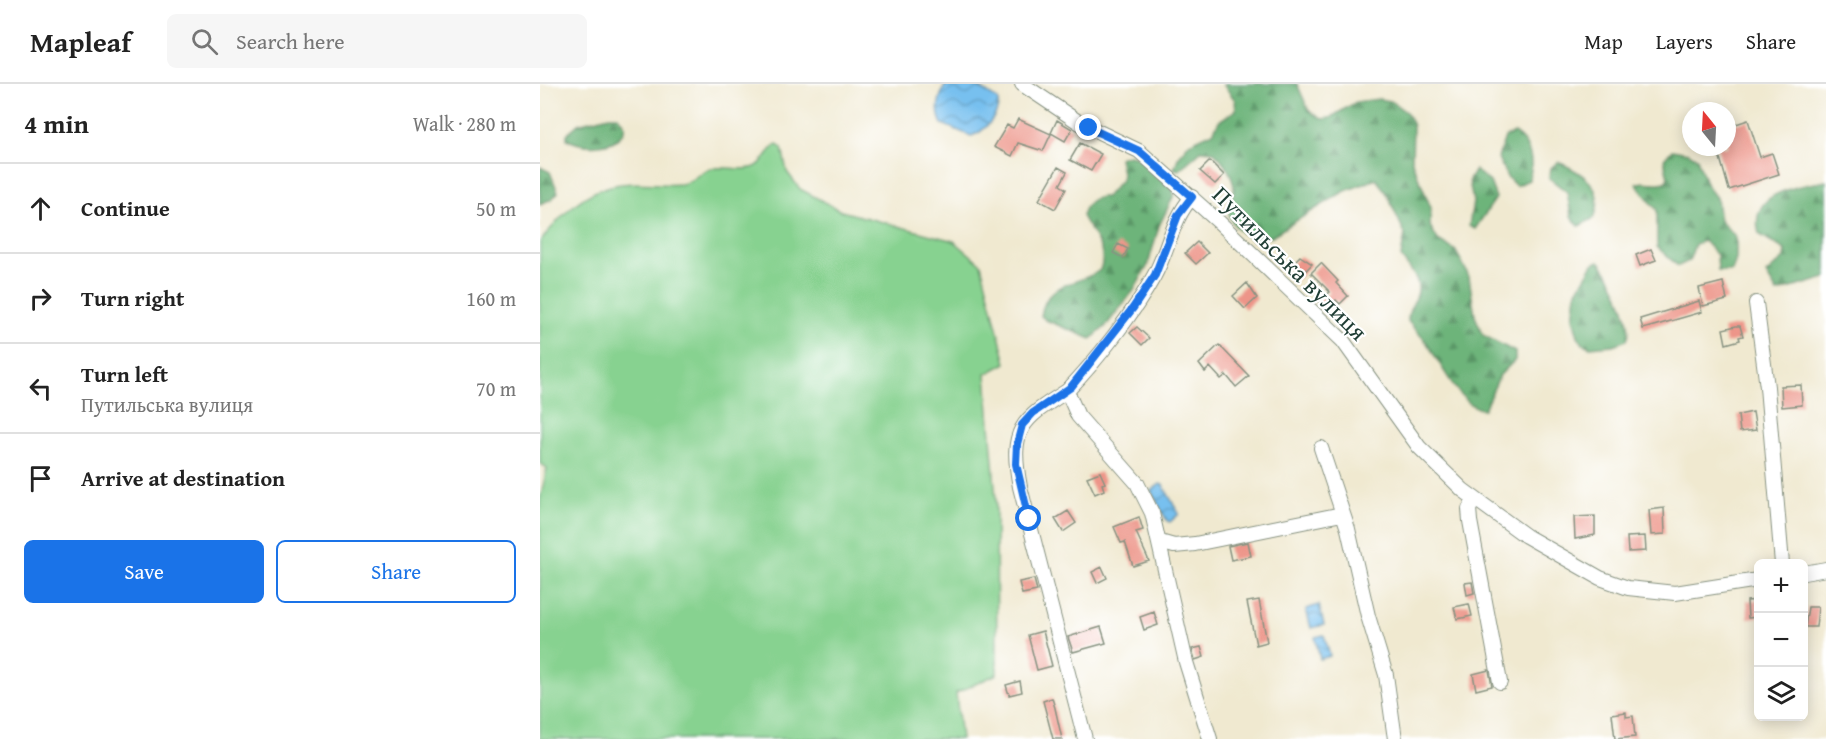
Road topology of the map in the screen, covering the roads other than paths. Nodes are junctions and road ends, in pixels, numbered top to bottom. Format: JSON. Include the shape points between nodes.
{"nodes":[{"id":1,"x":1022,"y":84,"type":"edge"},
{"id":2,"x":1192,"y":197,"type":"junction"},
{"id":3,"x":1756,"y":303,"type":"dead end"},
{"id":4,"x":1067,"y":391,"type":"junction"},
{"id":5,"x":1321,"y":448,"type":"dead end"},
{"id":6,"x":1475,"y":499,"type":"junction"},
{"id":7,"x":1342,"y":514,"type":"junction"},
{"id":8,"x":1160,"y":542,"type":"junction"},
{"id":9,"x":1782,"y":559,"type":"edge"},
{"id":10,"x":1826,"y":569,"type":"edge"},
{"id":11,"x":1808,"y":572,"type":"edge"},
{"id":12,"x":1754,"y":581,"type":"edge"},
{"id":13,"x":1500,"y":682,"type":"dead end"},
{"id":14,"x":1085,"y":739,"type":"edge"},
{"id":15,"x":1210,"y":739,"type":"edge"},
{"id":16,"x":1395,"y":739,"type":"edge"}],
"edges":[{"from":1,"to":2,"type":"street","name":"Путильська вулиця","via":[[1080,123],[1139,151]]},
{"from":2,"to":4,"type":"street","via":[[1173,223],[1159,267],[1145,291]]},
{"from":2,"to":6,"type":"street","name":"Путильська вулиця","via":[[1342,341],[1407,434]]},
{"from":3,"to":9,"type":"street"},
{"from":4,"to":8,"type":"street","via":[[1078,416],[1140,488]]},
{"from":4,"to":14,"type":"street","via":[[1022,425],[1016,464]]},
{"from":5,"to":7,"type":"street"},
{"from":6,"to":12,"type":"street","name":"Путильська вулиця","via":[[1562,558],[1628,588],[1676,593]]},
{"from":6,"to":13,"type":"street","via":[[1469,509],[1470,521]]},
{"from":7,"to":8,"type":"street","via":[[1195,544],[1174,546]]},
{"from":7,"to":16,"type":"street","via":[[1386,675]]},
{"from":8,"to":15,"type":"street","via":[[1183,649]]},
{"from":10,"to":11,"type":"street"}]}
